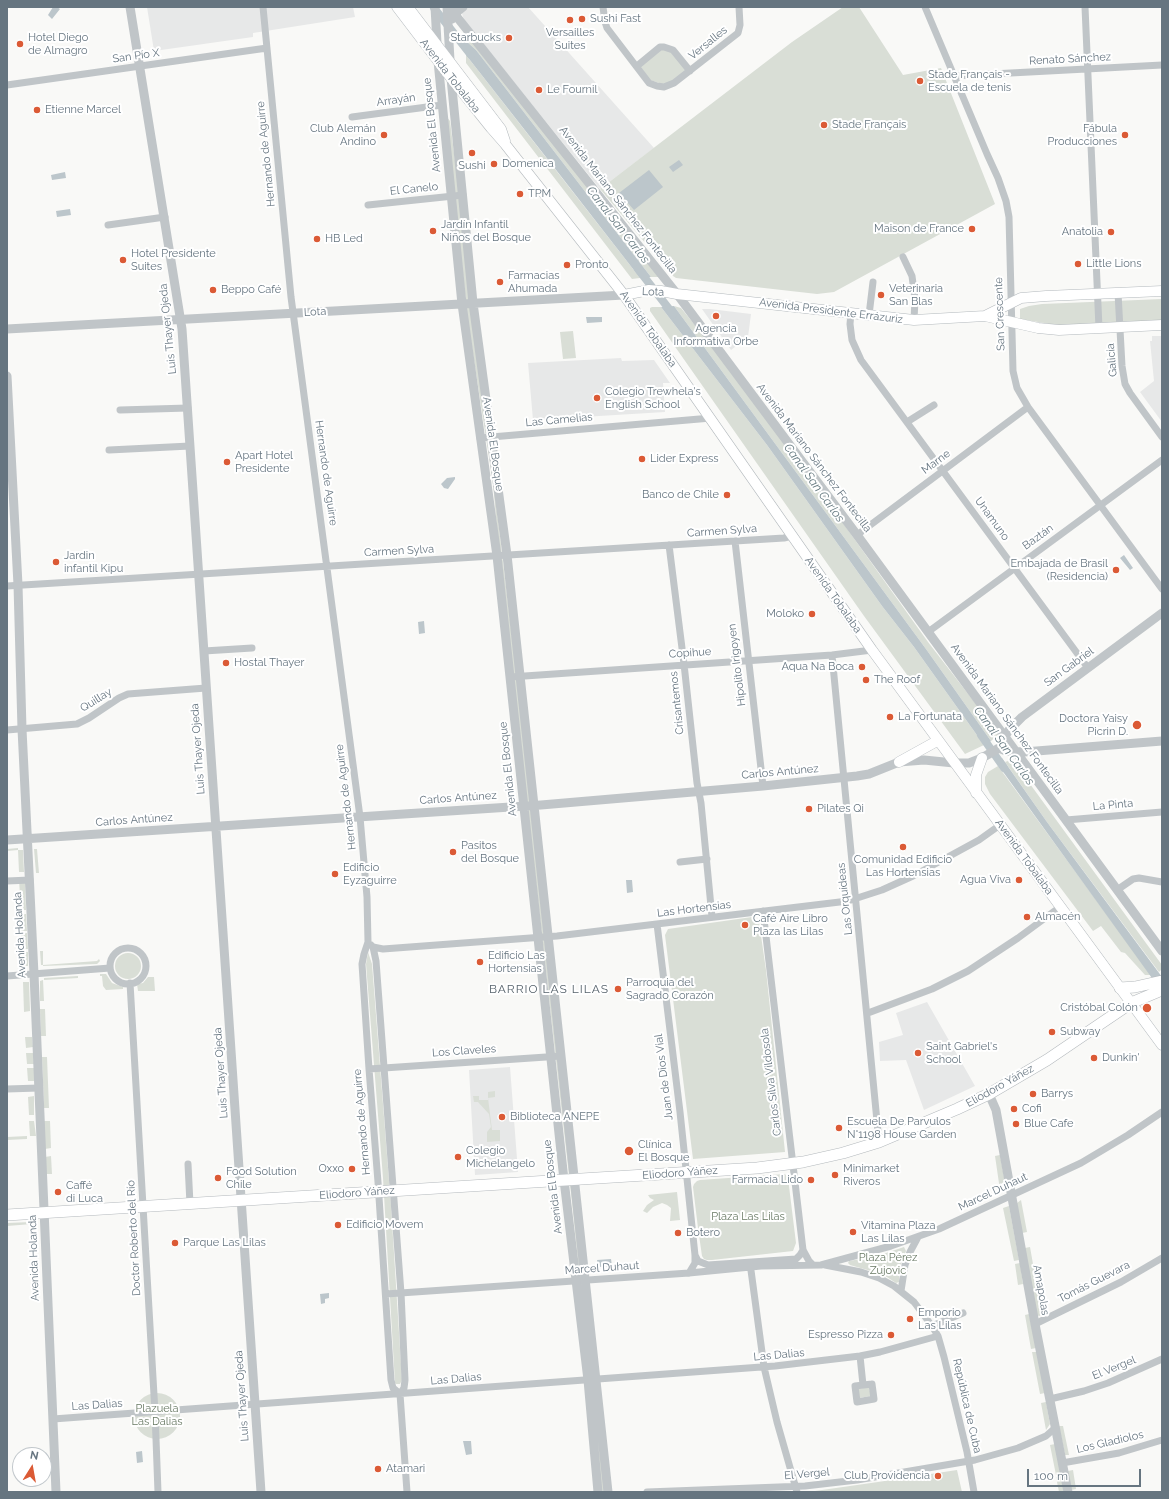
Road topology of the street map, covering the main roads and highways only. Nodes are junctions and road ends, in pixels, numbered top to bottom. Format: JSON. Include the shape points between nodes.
{"nodes":[{"id":1,"x":397,"y":7,"type":"edge"},
{"id":2,"x":408,"y":7,"type":"edge"},
{"id":3,"x":505,"y":144,"type":"junction"},
{"id":4,"x":1162,"y":291,"type":"edge"},
{"id":5,"x":677,"y":294,"type":"joint"},
{"id":6,"x":624,"y":295,"type":"junction"},
{"id":7,"x":985,"y":316,"type":"junction"},
{"id":8,"x":1162,"y":325,"type":"edge"},
{"id":9,"x":937,"y":741,"type":"junction"},
{"id":10,"x":992,"y":752,"type":"road end"},
{"id":11,"x":900,"y":762,"type":"road end"},
{"id":12,"x":976,"y":793,"type":"junction"},
{"id":13,"x":1162,"y":987,"type":"edge"},
{"id":14,"x":1120,"y":988,"type":"junction"},
{"id":15,"x":1131,"y":1003,"type":"junction"},
{"id":16,"x":1162,"y":1046,"type":"edge"},
{"id":17,"x":7,"y":1215,"type":"edge"}],
"edges":[{"from":1,"to":3,"type":"main road","name":"Avenida Tobalaba"},
{"from":2,"to":3,"type":"main road","name":"Avenida Tobalaba","via":[[501,129]]},
{"from":3,"to":6,"type":"main road","name":"Avenida Tobalaba"},
{"from":4,"to":7,"type":"main road","name":"Avenida Presidente Errázuriz","via":[[1021,298]]},
{"from":5,"to":6,"type":"main road","name":"Lota"},
{"from":5,"to":7,"type":"main road","name":"Avenida Presidente Errázuriz","via":[[914,320]]},
{"from":6,"to":9,"type":"main road","name":"Avenida Tobalaba"},
{"from":7,"to":8,"type":"main road","name":"Avenida Presidente Errázuriz","via":[[1059,330]]},
{"from":9,"to":11,"type":"main road"},
{"from":9,"to":12,"type":"main road","name":"Avenida Tobalaba"},
{"from":10,"to":12,"type":"main road","via":[[976,775]]},
{"from":12,"to":14,"type":"main road","name":"Avenida Tobalaba"},
{"from":13,"to":14,"type":"main road","via":[[1149,982],[1135,987]]},
{"from":13,"to":15,"type":"main road","name":"Eliodoro Yáñez"},
{"from":14,"to":15,"type":"main road","name":"Avenida Tobalaba"},
{"from":15,"to":16,"type":"main road","name":"Avenida Tobalaba"},
{"from":15,"to":17,"type":"main road","name":"Eliodoro Yáñez","via":[[1047,1060],[989,1094],[880,1142],[792,1164],[687,1173]]}]}
